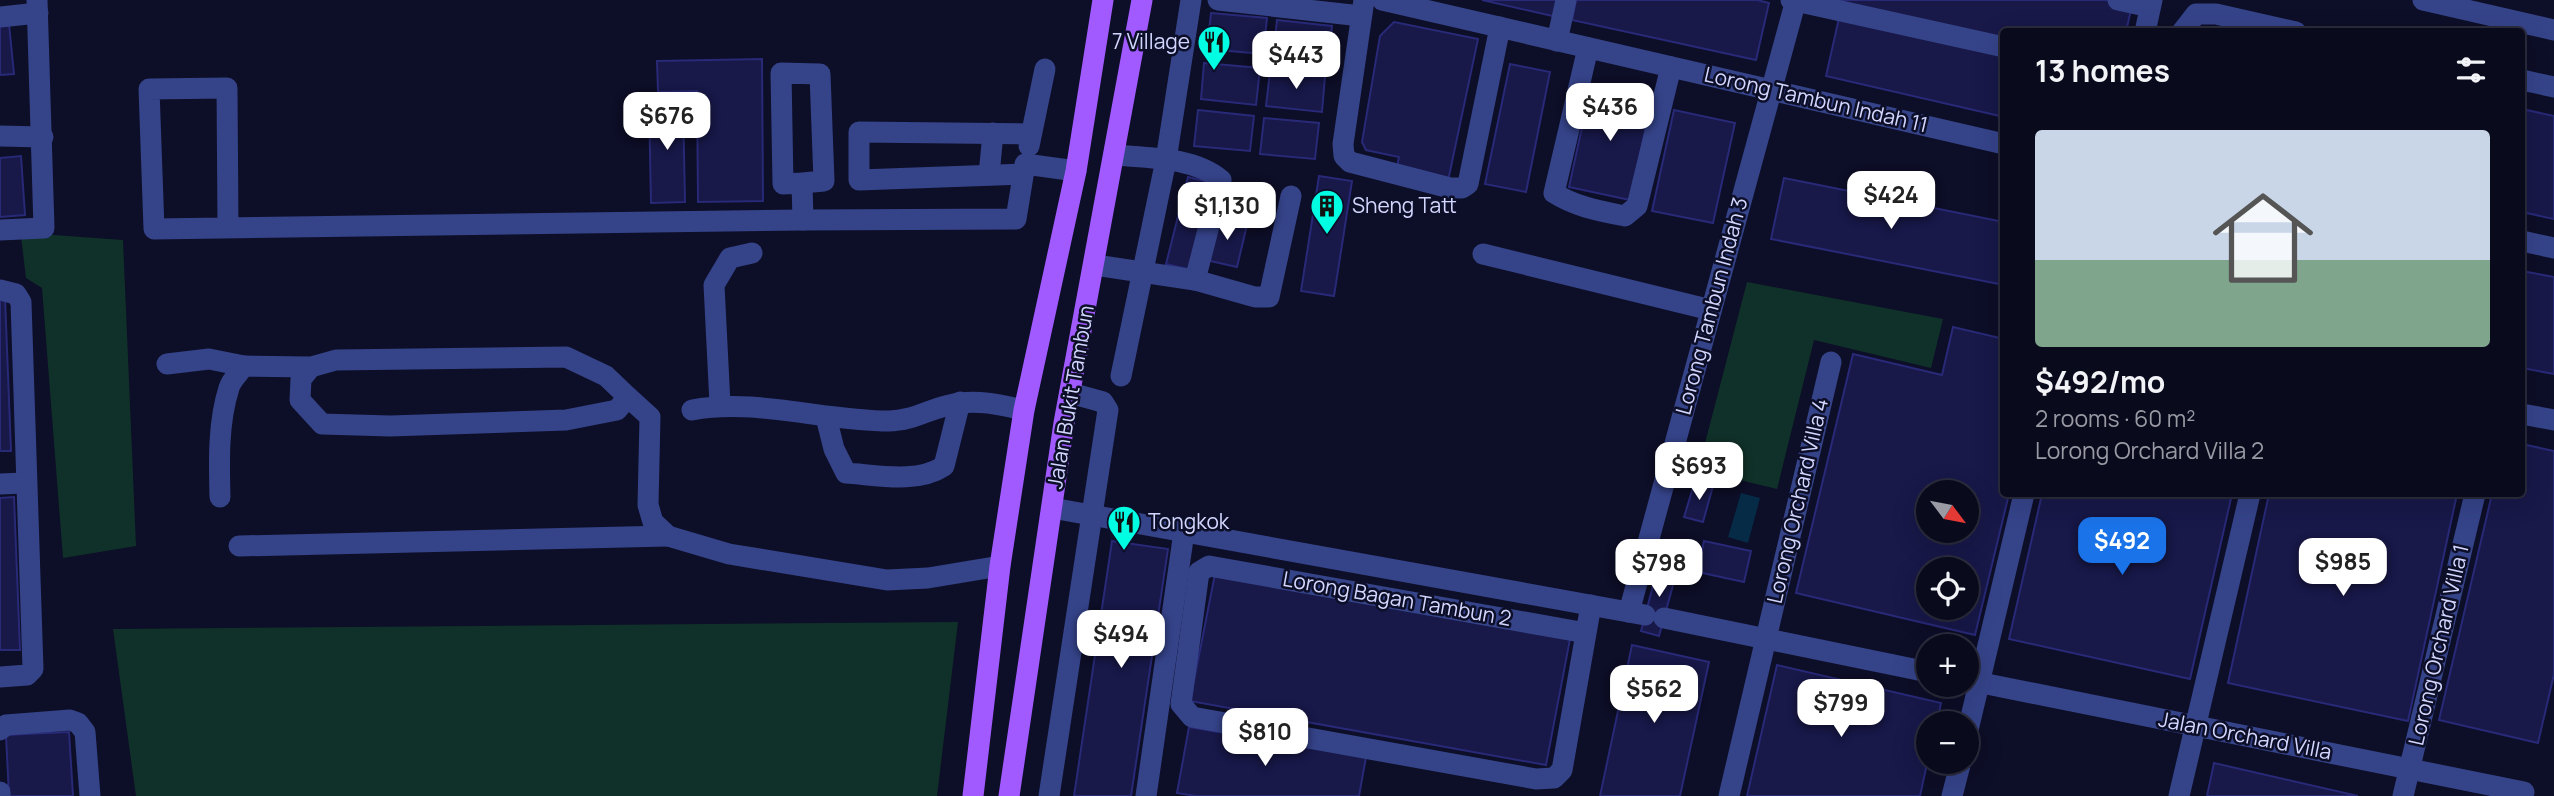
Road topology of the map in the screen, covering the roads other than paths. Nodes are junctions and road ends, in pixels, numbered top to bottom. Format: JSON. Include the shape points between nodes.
{"nodes":[{"id":1,"x":1103,"y":0,"type":"edge"},
{"id":2,"x":1142,"y":0,"type":"edge"},
{"id":3,"x":1191,"y":0,"type":"edge"},
{"id":4,"x":1218,"y":0,"type":"edge"},
{"id":5,"x":1382,"y":0,"type":"edge"},
{"id":6,"x":1566,"y":0,"type":"edge"},
{"id":7,"x":1794,"y":0,"type":"edge"},
{"id":8,"x":2118,"y":0,"type":"edge"},
{"id":9,"x":2423,"y":0,"type":"edge"},
{"id":10,"x":1277,"y":3,"type":"edge"},
{"id":11,"x":2151,"y":4,"type":"edge"},
{"id":12,"x":38,"y":6,"type":"edge"},
{"id":13,"x":1363,"y":8,"type":"edge"},
{"id":14,"x":0,"y":18,"type":"edge"},
{"id":15,"x":1500,"y":27,"type":"junction"},
{"id":16,"x":2146,"y":28,"type":"edge"},
{"id":17,"x":2185,"y":28,"type":"edge"},
{"id":18,"x":2278,"y":28,"type":"edge"},
{"id":19,"x":2554,"y":30,"type":"edge"},
{"id":20,"x":1557,"y":41,"type":"junction"},
{"id":21,"x":2000,"y":46,"type":"edge"},
{"id":22,"x":1588,"y":48,"type":"junction"},
{"id":23,"x":1671,"y":67,"type":"junction"},
{"id":24,"x":1045,"y":69,"type":"dead end"},
{"id":25,"x":2525,"y":81,"type":"edge"},
{"id":26,"x":2554,"y":88,"type":"edge"},
{"id":27,"x":1771,"y":90,"type":"junction"},
{"id":28,"x":993,"y":133,"type":"junction"},
{"id":29,"x":1031,"y":134,"type":"junction"},
{"id":30,"x":0,"y":136,"type":"edge"},
{"id":31,"x":43,"y":137,"type":"junction"},
{"id":32,"x":2000,"y":143,"type":"edge"},
{"id":33,"x":1115,"y":155,"type":"junction"},
{"id":34,"x":1166,"y":160,"type":"junction"},
{"id":35,"x":1024,"y":169,"type":"junction"},
{"id":36,"x":1076,"y":172,"type":"junction"},
{"id":37,"x":989,"y":175,"type":"junction"},
{"id":38,"x":802,"y":183,"type":"junction"},
{"id":39,"x":1291,"y":196,"type":"dead end"},
{"id":40,"x":803,"y":220,"type":"junction"},
{"id":41,"x":228,"y":228,"type":"junction"},
{"id":42,"x":0,"y":230,"type":"edge"},
{"id":43,"x":2525,"y":242,"type":"edge"},
{"id":44,"x":2554,"y":248,"type":"edge"},
{"id":45,"x":752,"y":253,"type":"dead end"},
{"id":46,"x":1483,"y":254,"type":"dead end"},
{"id":47,"x":1096,"y":265,"type":"junction"},
{"id":48,"x":1142,"y":273,"type":"junction"},
{"id":49,"x":1195,"y":280,"type":"junction"},
{"id":50,"x":0,"y":290,"type":"edge"},
{"id":51,"x":1711,"y":310,"type":"junction"},
{"id":52,"x":1831,"y":362,"type":"dead end"},
{"id":53,"x":167,"y":364,"type":"dead end"},
{"id":54,"x":244,"y":366,"type":"junction"},
{"id":55,"x":311,"y":368,"type":"junction"},
{"id":56,"x":1121,"y":376,"type":"dead end"},
{"id":57,"x":1070,"y":393,"type":"junction"},
{"id":58,"x":628,"y":397,"type":"junction"},
{"id":59,"x":960,"y":402,"type":"junction"},
{"id":60,"x":720,"y":404,"type":"junction"},
{"id":61,"x":692,"y":410,"type":"dead end"},
{"id":62,"x":1024,"y":410,"type":"junction"},
{"id":63,"x":2525,"y":415,"type":"edge"},
{"id":64,"x":827,"y":417,"type":"junction"},
{"id":65,"x":2554,"y":420,"type":"edge"},
{"id":66,"x":24,"y":483,"type":"junction"},
{"id":67,"x":0,"y":484,"type":"edge"},
{"id":68,"x":220,"y":497,"type":"dead end"},
{"id":69,"x":2023,"y":497,"type":"edge"},
{"id":70,"x":2249,"y":497,"type":"edge"},
{"id":71,"x":2474,"y":497,"type":"edge"},
{"id":72,"x":1052,"y":508,"type":"junction"},
{"id":73,"x":1090,"y":515,"type":"junction"},
{"id":74,"x":1184,"y":532,"type":"junction"},
{"id":75,"x":668,"y":536,"type":"junction"},
{"id":76,"x":239,"y":545,"type":"dead end"},
{"id":77,"x":1000,"y":566,"type":"junction"},
{"id":78,"x":1591,"y":605,"type":"junction"},
{"id":79,"x":1646,"y":615,"type":"junction"},
{"id":80,"x":1586,"y":633,"type":"junction"},
{"id":81,"x":1765,"y":639,"type":"junction"},
{"id":82,"x":1979,"y":659,"type":"edge"},
{"id":83,"x":1916,"y":670,"type":"edge"},
{"id":84,"x":0,"y":677,"type":"edge"},
{"id":85,"x":1979,"y":682,"type":"edge"},
{"id":86,"x":2195,"y":726,"type":"junction"},
{"id":87,"x":0,"y":730,"type":"edge"},
{"id":88,"x":2409,"y":769,"type":"junction"},
{"id":89,"x":1958,"y":774,"type":"edge"},
{"id":90,"x":2524,"y":792,"type":"dead end"},
{"id":91,"x":90,"y":796,"type":"edge"},
{"id":92,"x":973,"y":796,"type":"edge"},
{"id":93,"x":1009,"y":796,"type":"edge"},
{"id":94,"x":1049,"y":796,"type":"edge"},
{"id":95,"x":1146,"y":796,"type":"edge"},
{"id":96,"x":1729,"y":796,"type":"edge"},
{"id":97,"x":1952,"y":796,"type":"edge"},
{"id":98,"x":2179,"y":796,"type":"edge"},
{"id":99,"x":2403,"y":796,"type":"edge"}],
"edges":[{"from":1,"to":36,"type":"main road","name":"Jalan Bukit Tambun"},
{"from":2,"to":33,"type":"main road","name":"Jalan Bukit Tambun"},
{"from":3,"to":34,"type":"street"},
{"from":4,"to":10,"type":"street"},
{"from":5,"to":15,"type":"street","name":"Lorong Tambun Indah 11"},
{"from":6,"to":20,"type":"street"},
{"from":7,"to":21,"type":"street"},
{"from":7,"to":27,"type":"street","name":"Lorong Tambun Indah 3"},
{"from":8,"to":11,"type":"street"},
{"from":9,"to":19,"type":"street"},
{"from":10,"to":13,"type":"street"},
{"from":11,"to":16,"type":"street"},
{"from":12,"to":14,"type":"street"},
{"from":12,"to":31,"type":"street"},
{"from":13,"to":15,"type":"street","via":[[1344,156],[1350,162],[1450,188],[1468,184]]},
{"from":15,"to":20,"type":"street","name":"Lorong Tambun Indah 11"},
{"from":17,"to":18,"type":"street","via":[[2196,14]]},
{"from":20,"to":22,"type":"street","name":"Lorong Tambun Indah 11"},
{"from":22,"to":23,"type":"street","name":"Lorong Tambun Indah 11"},
{"from":22,"to":23,"type":"street","via":[[1555,193],[1570,204],[1625,216],[1633,212]]},
{"from":23,"to":27,"type":"street","name":"Lorong Tambun Indah 11"},
{"from":24,"to":29,"type":"street"},
{"from":25,"to":26,"type":"street"},
{"from":27,"to":32,"type":"street","name":"Lorong Tambun Indah 11"},
{"from":27,"to":51,"type":"street","name":"Lorong Tambun Indah 3"},
{"from":28,"to":29,"type":"street"},
{"from":28,"to":37,"type":"street"},
{"from":28,"to":37,"type":"street","via":[[859,132],[859,180]]},
{"from":29,"to":35,"type":"street"},
{"from":30,"to":31,"type":"street"},
{"from":31,"to":42,"type":"street","via":[[44,228]]},
{"from":33,"to":34,"type":"street"},
{"from":33,"to":47,"type":"main road","name":"Jalan Bukit Tambun"},
{"from":34,"to":48,"type":"street"},
{"from":34,"to":49,"type":"street","via":[[1211,172],[1222,180]]},
{"from":35,"to":36,"type":"street"},
{"from":35,"to":37,"type":"street"},
{"from":35,"to":40,"type":"street","via":[[1016,219]]},
{"from":36,"to":62,"type":"main road","name":"Jalan Bukit Tambun"},
{"from":38,"to":38,"type":"street","via":[[824,181],[820,74],[781,73],[783,184]]},
{"from":38,"to":40,"type":"street"},
{"from":39,"to":49,"type":"street","via":[[1269,297]]},
{"from":40,"to":41,"type":"street"},
{"from":41,"to":41,"type":"street","via":[[154,229],[149,89],[227,88]]},
{"from":43,"to":44,"type":"street"},
{"from":45,"to":60,"type":"street","via":[[730,258],[714,285]]},
{"from":46,"to":51,"type":"street"},
{"from":47,"to":48,"type":"street"},
{"from":47,"to":57,"type":"main road","name":"Jalan Bukit Tambun"},
{"from":48,"to":49,"type":"street"},
{"from":48,"to":56,"type":"street"},
{"from":50,"to":66,"type":"street","via":[[16,294],[21,302]]},
{"from":51,"to":79,"type":"street","name":"Lorong Tambun Indah 3"},
{"from":52,"to":81,"type":"street","name":"Lorong Orchard Villa 4"},
{"from":53,"to":54,"type":"street","via":[[209,359]]},
{"from":54,"to":55,"type":"street"},
{"from":54,"to":68,"type":"street","via":[[229,386],[219,460]]},
{"from":55,"to":58,"type":"street","via":[[336,360],[566,357],[606,376]]},
{"from":55,"to":58,"type":"street","via":[[301,379],[300,400],[322,425],[566,420],[617,410]]},
{"from":57,"to":72,"type":"main road","name":"Jalan Bukit Tambun"},
{"from":57,"to":73,"type":"street","via":[[1103,402],[1108,410]]},
{"from":58,"to":75,"type":"street","via":[[650,417],[648,505],[653,522]]},
{"from":59,"to":62,"type":"street"},
{"from":59,"to":64,"type":"street","via":[[908,420]]},
{"from":59,"to":64,"type":"street","via":[[944,466],[925,475],[846,472],[834,449]]},
{"from":60,"to":61,"type":"street"},
{"from":60,"to":64,"type":"street"},
{"from":62,"to":77,"type":"main road","name":"Jalan Bukit Tambun"},
{"from":63,"to":65,"type":"street"},
{"from":66,"to":67,"type":"street"},
{"from":66,"to":84,"type":"street","via":[[33,669],[27,675]]},
{"from":69,"to":82,"type":"street"},
{"from":70,"to":86,"type":"street"},
{"from":71,"to":88,"type":"street","name":"Lorong Orchard Villa 1"},
{"from":72,"to":73,"type":"street"},
{"from":72,"to":93,"type":"main road","name":"Jalan Bukit Tambun"},
{"from":73,"to":74,"type":"street"},
{"from":73,"to":94,"type":"street"},
{"from":74,"to":78,"type":"street"},
{"from":74,"to":95,"type":"street"},
{"from":75,"to":76,"type":"street"},
{"from":75,"to":77,"type":"street","via":[[729,554],[887,580]]},
{"from":77,"to":92,"type":"main road","name":"Jalan Bukit Tambun"},
{"from":78,"to":79,"type":"street"},
{"from":78,"to":80,"type":"street"},
{"from":79,"to":81,"type":"street"},
{"from":80,"to":80,"type":"street","name":"Lorong Bagan Tambun 2","via":[[1562,770],[1554,778],[1536,779],[1192,717],[1181,705],[1199,572],[1209,566]]},
{"from":81,"to":83,"type":"street"},
{"from":81,"to":96,"type":"street","name":"Lorong Orchard Villa 4"},
{"from":85,"to":86,"type":"street","name":"Jalan Orchard Villa"},
{"from":86,"to":88,"type":"street","name":"Jalan Orchard Villa"},
{"from":86,"to":98,"type":"street"},
{"from":87,"to":91,"type":"street","via":[[6,725],[78,723],[85,732]]},
{"from":88,"to":90,"type":"street","name":"Jalan Orchard Villa"},
{"from":88,"to":99,"type":"street","name":"Lorong Orchard Villa 1"},
{"from":89,"to":97,"type":"street"}]}
